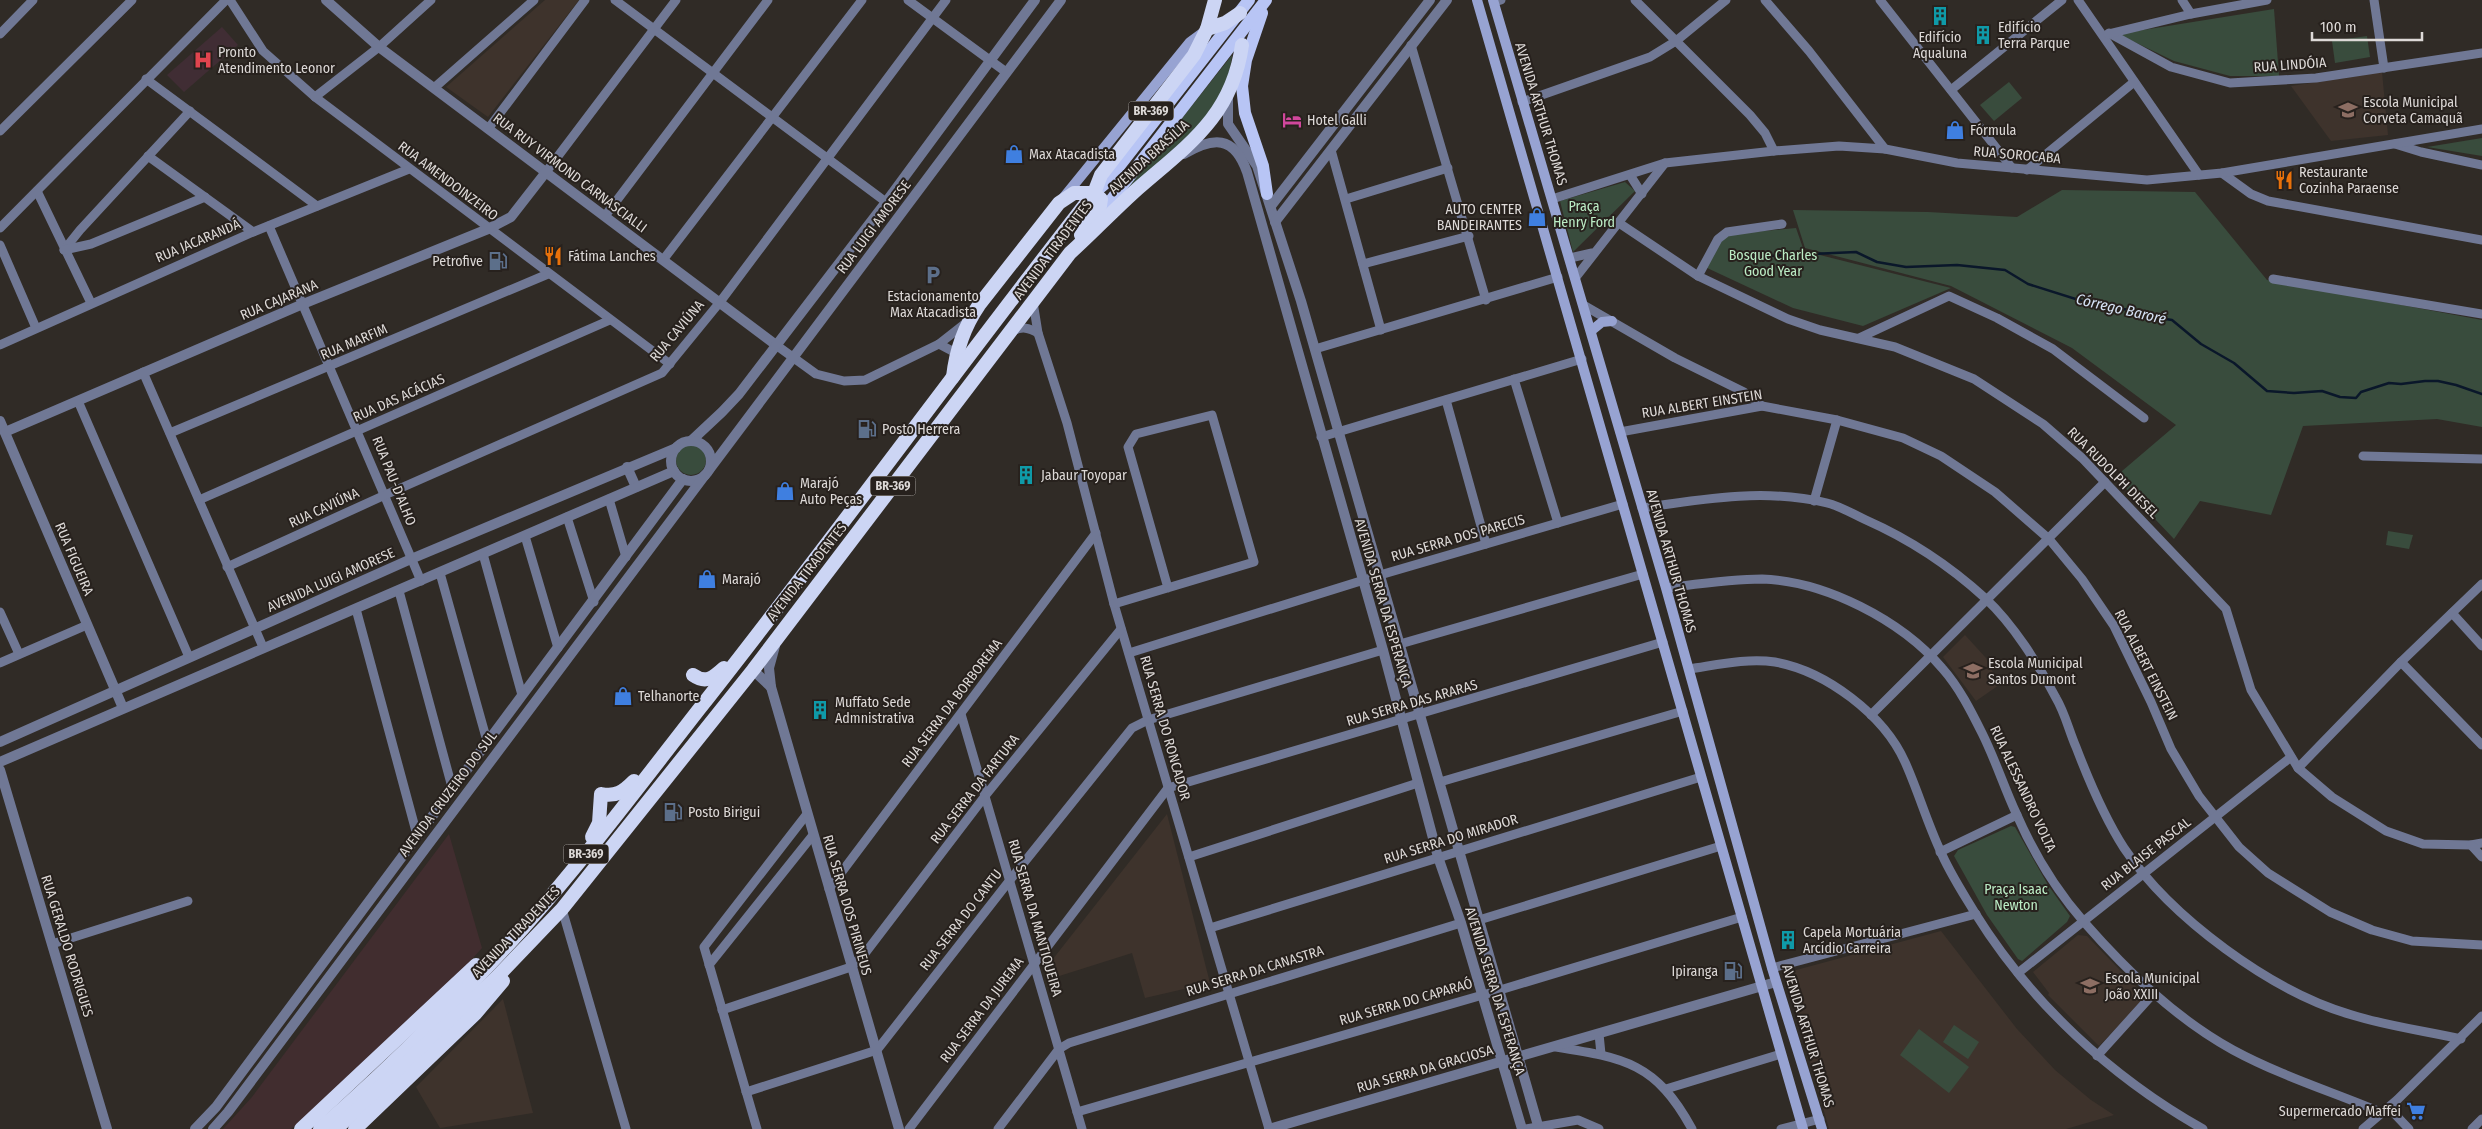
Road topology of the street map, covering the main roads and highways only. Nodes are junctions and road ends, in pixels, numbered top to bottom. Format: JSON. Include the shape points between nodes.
{"nodes":[{"id":1,"x":1215,"y":0,"type":"edge"},
{"id":2,"x":1250,"y":0,"type":"edge"},
{"id":3,"x":1266,"y":0,"type":"edge"},
{"id":4,"x":1478,"y":0,"type":"edge"},
{"id":5,"x":1496,"y":1,"type":"edge"},
{"id":6,"x":1240,"y":13,"type":"junction"},
{"id":7,"x":1208,"y":29,"type":"junction"},
{"id":8,"x":1242,"y":45,"type":"dead end"},
{"id":9,"x":1094,"y":193,"type":"junction"},
{"id":10,"x":1269,"y":200,"type":"road end"},
{"id":11,"x":1059,"y":203,"type":"junction"},
{"id":12,"x":1559,"y":225,"type":"junction"},
{"id":13,"x":1544,"y":229,"type":"junction"},
{"id":14,"x":1070,"y":253,"type":"junction"},
{"id":15,"x":1564,"y":296,"type":"junction"},
{"id":16,"x":1584,"y":306,"type":"junction"},
{"id":17,"x":1612,"y":320,"type":"road end"},
{"id":18,"x":989,"y":330,"type":"junction"},
{"id":19,"x":1591,"y":331,"type":"junction"},
{"id":20,"x":956,"y":354,"type":"junction"},
{"id":21,"x":953,"y":377,"type":"junction"},
{"id":22,"x":1631,"y":473,"type":"junction"},
{"id":23,"x":1616,"y":478,"type":"junction"},
{"id":24,"x":803,"y":576,"type":"junction"},
{"id":25,"x":1670,"y":606,"type":"junction"},
{"id":26,"x":1654,"y":611,"type":"junction"},
{"id":27,"x":751,"y":644,"type":"junction"},
{"id":28,"x":753,"y":670,"type":"junction"},
{"id":29,"x":692,"y":674,"type":"dead end"},
{"id":30,"x":1709,"y":743,"type":"junction"},
{"id":31,"x":1693,"y":748,"type":"junction"},
{"id":32,"x":668,"y":750,"type":"junction"},
{"id":33,"x":586,"y":854,"type":"junction"},
{"id":34,"x":525,"y":925,"type":"junction"},
{"id":35,"x":540,"y":932,"type":"junction"},
{"id":36,"x":1821,"y":1124,"type":"edge"},
{"id":37,"x":1802,"y":1126,"type":"edge"},
{"id":38,"x":301,"y":1129,"type":"edge"},
{"id":39,"x":320,"y":1129,"type":"edge"},
{"id":40,"x":336,"y":1129,"type":"edge"},
{"id":41,"x":355,"y":1129,"type":"edge"}],
"edges":[{"from":1,"to":7,"type":"highway","number":"BR-369"},
{"from":2,"to":6,"type":"main road","name":"AVENIDA TIRADENTES"},
{"from":3,"to":10,"type":"main road","via":[[1252,38],[1242,86],[1245,113],[1263,166]]},
{"from":3,"to":14,"type":"main road","name":"AVENIDA TIRADENTES"},
{"from":4,"to":13,"type":"main road","name":"AVENIDA ARTHUR THOMAS"},
{"from":5,"to":12,"type":"main road","name":"AVENIDA ARTHUR THOMAS"},
{"from":6,"to":7,"type":"highway"},
{"from":6,"to":9,"type":"main road","name":"AVENIDA TIRADENTES","via":[[1106,183]]},
{"from":7,"to":9,"type":"highway","number":"BR-369","via":[[1194,55],[1101,175]]},
{"from":7,"to":11,"type":"main road","via":[[1190,42]]},
{"from":8,"to":14,"type":"highway","name":"AVENIDA BRASÍLIA","number":"BR-369","via":[[1228,96],[1208,125]]},
{"from":9,"to":11,"type":"highway","via":[[1074,193]]},
{"from":9,"to":14,"type":"highway","via":[[1101,199],[1100,206]]},
{"from":9,"to":18,"type":"highway","name":"AVENIDA TIRADENTES","number":"BR-369"},
{"from":11,"to":20,"type":"highway","via":[[969,320]]},
{"from":12,"to":13,"type":"main road"},
{"from":12,"to":16,"type":"main road","name":"AVENIDA ARTHUR THOMAS"},
{"from":13,"to":15,"type":"main road","name":"AVENIDA ARTHUR THOMAS"},
{"from":14,"to":28,"type":"highway","name":"AVENIDA TIRADENTES","number":"BR-369"},
{"from":15,"to":16,"type":"main road"},
{"from":15,"to":23,"type":"main road","name":"AVENIDA ARTHUR THOMAS"},
{"from":16,"to":19,"type":"main road","name":"AVENIDA ARTHUR THOMAS"},
{"from":17,"to":19,"type":"main road","via":[[1602,322]]},
{"from":18,"to":20,"type":"highway"},
{"from":18,"to":21,"type":"highway","name":"AVENIDA TIRADENTES","number":"BR-369"},
{"from":19,"to":22,"type":"main road","name":"AVENIDA ARTHUR THOMAS"},
{"from":20,"to":21,"type":"highway"},
{"from":21,"to":24,"type":"highway","name":"AVENIDA TIRADENTES","number":"BR-369"},
{"from":22,"to":23,"type":"main road"},
{"from":22,"to":25,"type":"main road","name":"AVENIDA ARTHUR THOMAS"},
{"from":23,"to":26,"type":"main road","name":"AVENIDA ARTHUR THOMAS"},
{"from":24,"to":27,"type":"highway","name":"AVENIDA TIRADENTES","number":"BR-369"},
{"from":24,"to":28,"type":"highway","via":[[751,654]]},
{"from":25,"to":26,"type":"main road"},
{"from":25,"to":30,"type":"main road","name":"AVENIDA ARTHUR THOMAS"},
{"from":26,"to":31,"type":"main road","name":"AVENIDA ARTHUR THOMAS"},
{"from":27,"to":29,"type":"highway","via":[[713,679],[699,679]]},
{"from":27,"to":32,"type":"highway","name":"AVENIDA TIRADENTES","number":"BR-369"},
{"from":28,"to":35,"type":"highway","name":"AVENIDA TIRADENTES","number":"BR-369","via":[[562,909]]},
{"from":30,"to":31,"type":"main road"},
{"from":30,"to":36,"type":"main road","name":"AVENIDA ARTHUR THOMAS","via":[[1776,982]]},
{"from":31,"to":37,"type":"main road","name":"AVENIDA ARTHUR THOMAS"},
{"from":32,"to":33,"type":"highway","name":"AVENIDA TIRADENTES","number":"BR-369"},
{"from":32,"to":33,"type":"highway","via":[[622,793],[612,796],[601,794],[599,823]]},
{"from":33,"to":34,"type":"highway","name":"AVENIDA TIRADENTES","number":"BR-369"},
{"from":34,"to":38,"type":"highway","via":[[472,969]]},
{"from":34,"to":39,"type":"highway","name":"AVENIDA TIRADENTES","number":"BR-369","via":[[432,1023]]},
{"from":35,"to":40,"type":"highway","name":"AVENIDA TIRADENTES","number":"BR-369","via":[[494,980]]},
{"from":35,"to":41,"type":"highway","via":[[519,963],[475,1014]]}]}
